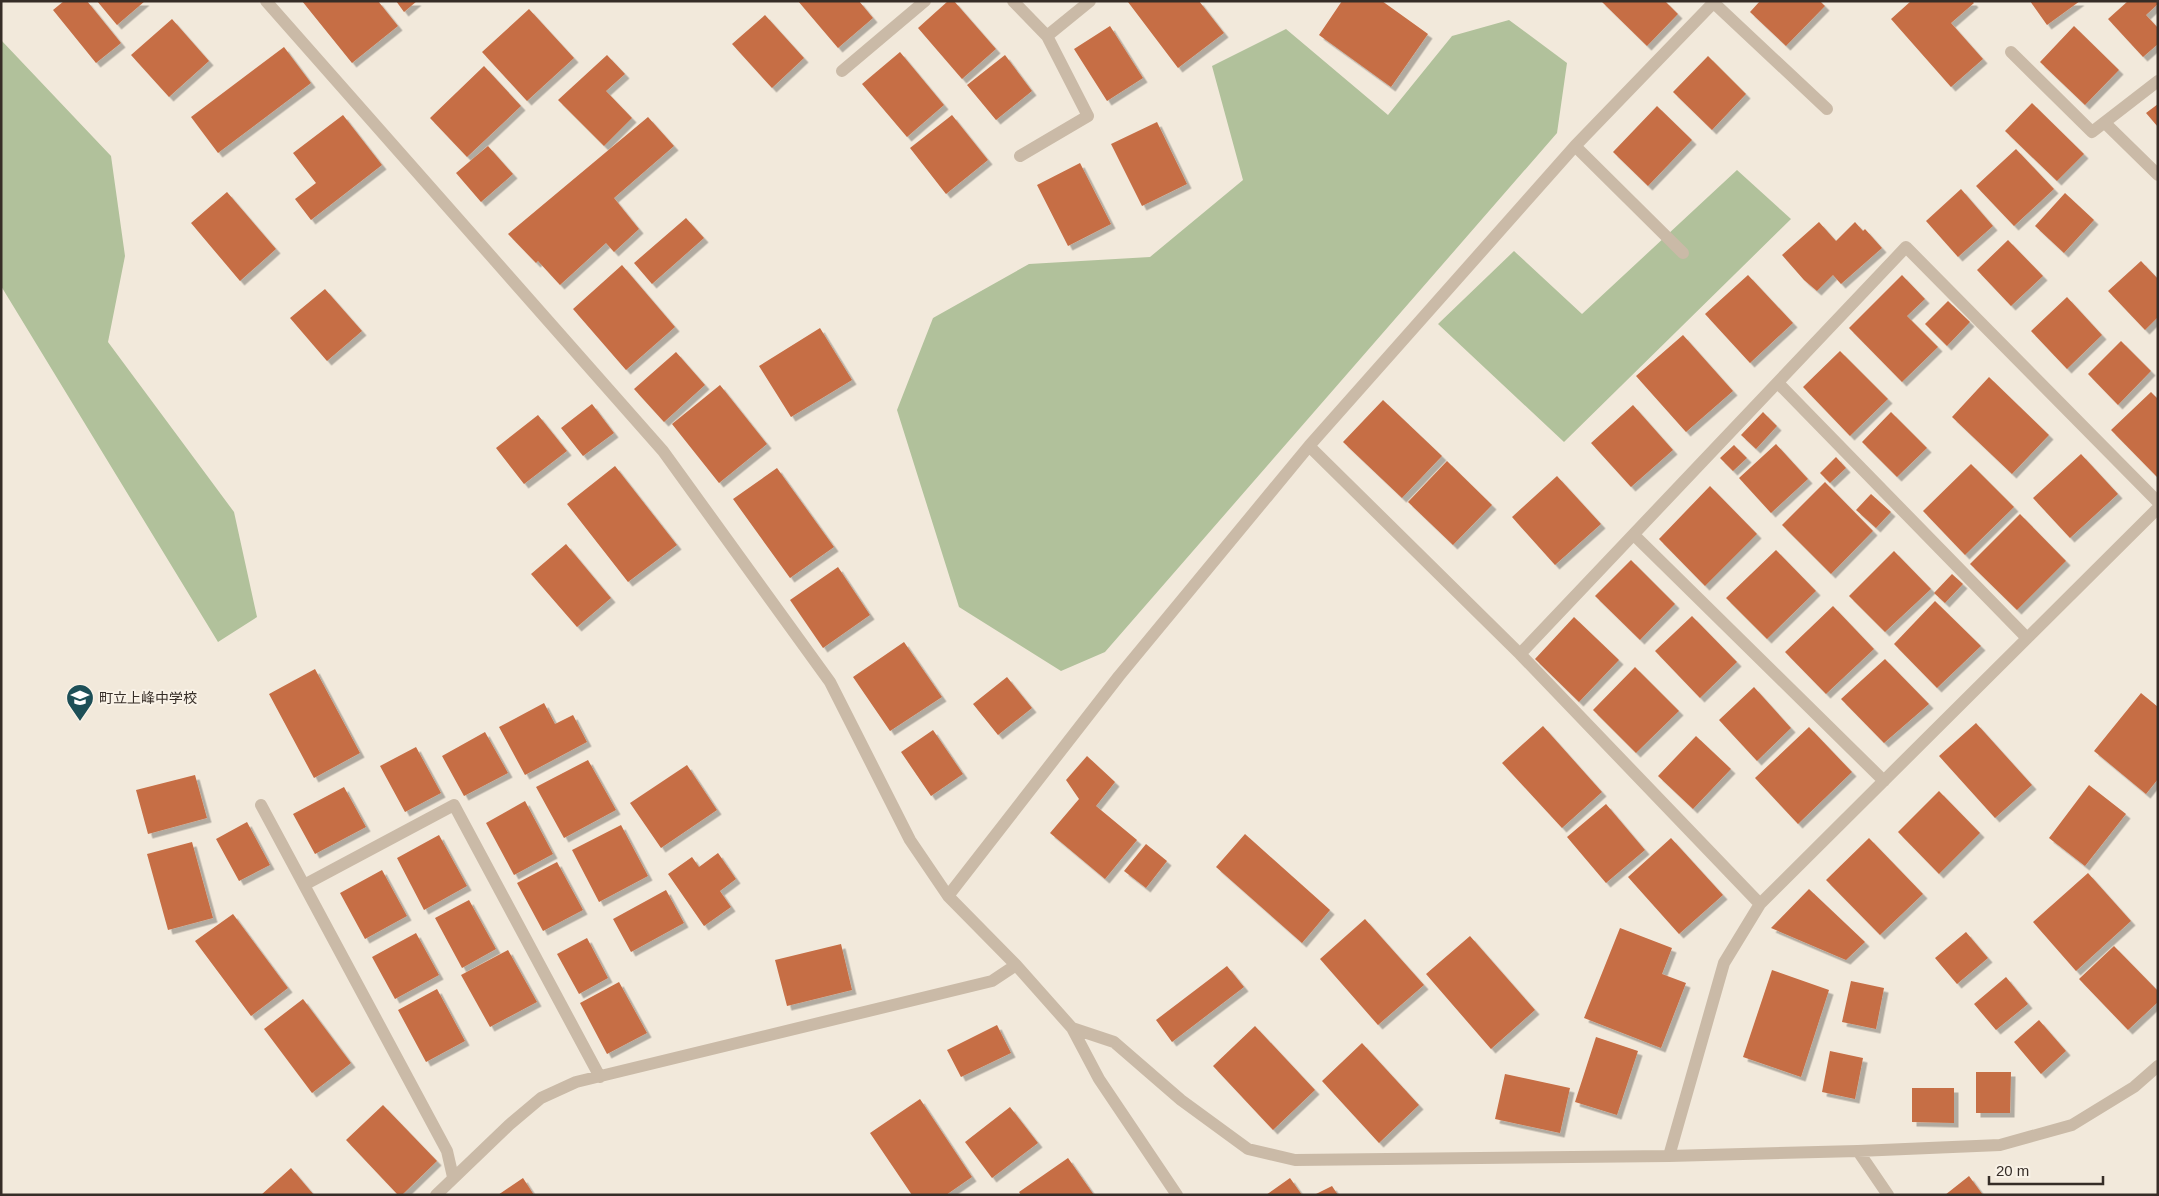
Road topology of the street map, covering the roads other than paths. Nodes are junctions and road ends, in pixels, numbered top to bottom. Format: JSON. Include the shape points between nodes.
{"nodes":[{"id":1,"x":266,"y":1,"type":"edge"},
{"id":2,"x":925,"y":1,"type":"edge"},
{"id":3,"x":1013,"y":1,"type":"edge"},
{"id":4,"x":1090,"y":1,"type":"edge"},
{"id":5,"x":1715,"y":2,"type":"edge"},
{"id":6,"x":1047,"y":36,"type":"junction"},
{"id":7,"x":2011,"y":52,"type":"dead end"},
{"id":8,"x":842,"y":71,"type":"dead end"},
{"id":9,"x":2158,"y":81,"type":"edge"},
{"id":10,"x":1827,"y":109,"type":"dead end"},
{"id":11,"x":2105,"y":123,"type":"junction"},
{"id":12,"x":1575,"y":146,"type":"junction"},
{"id":13,"x":1020,"y":156,"type":"dead end"},
{"id":14,"x":2158,"y":175,"type":"edge"},
{"id":15,"x":1683,"y":253,"type":"dead end"},
{"id":16,"x":1778,"y":383,"type":"junction"},
{"id":17,"x":1309,"y":446,"type":"junction"},
{"id":18,"x":2158,"y":502,"type":"edge"},
{"id":19,"x":2158,"y":508,"type":"edge"},
{"id":20,"x":1634,"y":535,"type":"junction"},
{"id":21,"x":2027,"y":638,"type":"junction"},
{"id":22,"x":1520,"y":654,"type":"junction"},
{"id":23,"x":1884,"y":781,"type":"junction"},
{"id":24,"x":262,"y":805,"type":"dead end"},
{"id":25,"x":304,"y":885,"type":"junction"},
{"id":26,"x":948,"y":896,"type":"junction"},
{"id":27,"x":1760,"y":904,"type":"junction"},
{"id":28,"x":1016,"y":965,"type":"junction"},
{"id":29,"x":1072,"y":1028,"type":"junction"},
{"id":30,"x":2158,"y":1066,"type":"edge"},
{"id":31,"x":600,"y":1077,"type":"junction"},
{"id":32,"x":1858,"y":1151,"type":"junction"},
{"id":33,"x":1669,"y":1156,"type":"junction"},
{"id":34,"x":453,"y":1177,"type":"junction"},
{"id":35,"x":436,"y":1195,"type":"edge"},
{"id":36,"x":1177,"y":1195,"type":"edge"},
{"id":37,"x":1888,"y":1195,"type":"edge"}],
"edges":[{"from":1,"to":26,"type":"street","via":[[663,451],[830,682],[910,840]]},
{"from":2,"to":8,"type":"street"},
{"from":3,"to":6,"type":"street"},
{"from":4,"to":6,"type":"street"},
{"from":5,"to":10,"type":"street"},
{"from":5,"to":12,"type":"street"},
{"from":6,"to":13,"type":"street","via":[[1088,116]]},
{"from":7,"to":11,"type":"street","via":[[2092,132]]},
{"from":9,"to":11,"type":"street"},
{"from":11,"to":14,"type":"street"},
{"from":12,"to":15,"type":"street"},
{"from":12,"to":17,"type":"street"},
{"from":16,"to":18,"type":"street","via":[[1906,247]]},
{"from":16,"to":20,"type":"street"},
{"from":16,"to":21,"type":"street"},
{"from":17,"to":22,"type":"street"},
{"from":17,"to":26,"type":"street","via":[[1118,676]]},
{"from":19,"to":21,"type":"street"},
{"from":20,"to":22,"type":"street"},
{"from":20,"to":23,"type":"street"},
{"from":21,"to":23,"type":"street"},
{"from":22,"to":27,"type":"street"},
{"from":23,"to":27,"type":"street"},
{"from":24,"to":25,"type":"street"},
{"from":25,"to":31,"type":"street","via":[[454,805]]},
{"from":25,"to":34,"type":"street","via":[[447,1151]]},
{"from":26,"to":28,"type":"street"},
{"from":27,"to":33,"type":"street","via":[[1724,963]]},
{"from":28,"to":29,"type":"street"},
{"from":28,"to":31,"type":"street","via":[[992,981]]},
{"from":29,"to":33,"type":"street","via":[[1114,1042],[1182,1100],[1248,1149],[1295,1160]]},
{"from":29,"to":36,"type":"street","via":[[1099,1079]]},
{"from":30,"to":32,"type":"street","via":[[2134,1087],[2072,1125],[2000,1145]]},
{"from":31,"to":34,"type":"street","via":[[576,1082],[541,1098]]},
{"from":32,"to":33,"type":"street"},
{"from":32,"to":37,"type":"street"},
{"from":34,"to":35,"type":"street"}]}
